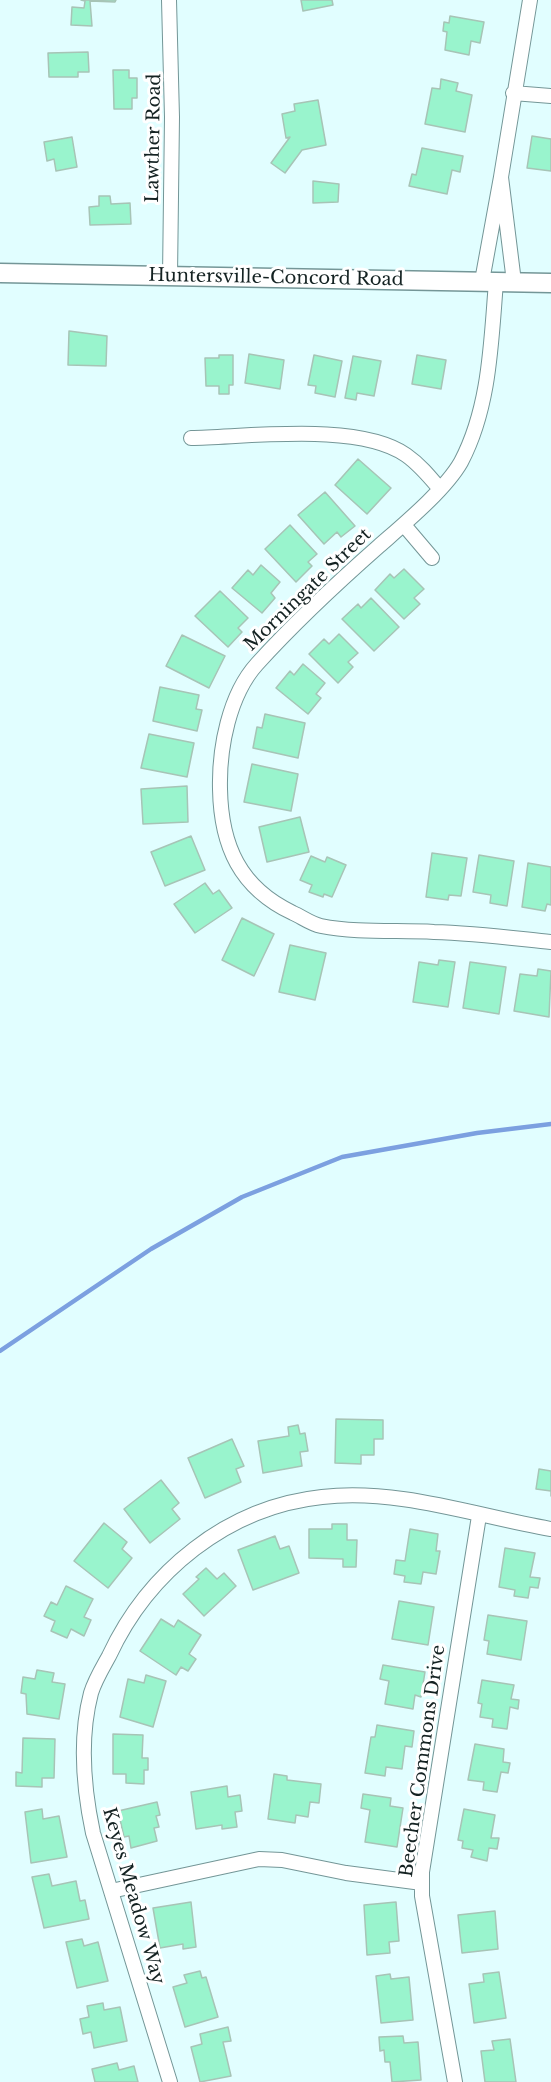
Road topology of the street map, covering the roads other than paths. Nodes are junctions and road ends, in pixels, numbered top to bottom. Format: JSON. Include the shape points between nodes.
{"nodes":[{"id":1,"x":169,"y":0,"type":"edge"},
{"id":2,"x":530,"y":0,"type":"edge"},
{"id":3,"x":513,"y":93,"type":"junction"},
{"id":4,"x":551,"y":96,"type":"edge"},
{"id":5,"x":501,"y":177,"type":"junction"},
{"id":6,"x":0,"y":273,"type":"edge"},
{"id":7,"x":170,"y":276,"type":"junction"},
{"id":8,"x":497,"y":282,"type":"junction"},
{"id":9,"x":551,"y":283,"type":"edge"},
{"id":10,"x":192,"y":438,"type":"dead end"},
{"id":11,"x":439,"y":489,"type":"junction"},
{"id":12,"x":404,"y":525,"type":"junction"},
{"id":13,"x":432,"y":558,"type":"dead end"},
{"id":14,"x":551,"y":942,"type":"edge"},
{"id":15,"x":479,"y":1516,"type":"junction"},
{"id":16,"x":551,"y":1529,"type":"edge"},
{"id":17,"x":422,"y":1883,"type":"junction"},
{"id":18,"x":111,"y":1891,"type":"junction"},
{"id":19,"x":170,"y":2082,"type":"edge"},
{"id":20,"x":455,"y":2082,"type":"edge"}],
"edges":[{"from":1,"to":7,"type":"street","name":"Lawther Road"},
{"from":2,"to":3,"type":"street"},
{"from":3,"to":4,"type":"street"},
{"from":3,"to":5,"type":"street"},
{"from":5,"to":8,"type":"street"},
{"from":5,"to":8,"type":"street"},
{"from":6,"to":7,"type":"main road","name":"Huntersville-Concord Road"},
{"from":7,"to":8,"type":"main road","name":"Huntersville-Concord Road"},
{"from":8,"to":9,"type":"main road","name":"Huntersville-Concord Road"},
{"from":8,"to":11,"type":"street","name":"Morningate Street","via":[[478,424],[460,464]]},
{"from":10,"to":11,"type":"street","via":[[316,434],[368,440],[405,454]]},
{"from":11,"to":12,"type":"street","name":"Morningate Street"},
{"from":12,"to":13,"type":"street"},
{"from":12,"to":14,"type":"street","name":"Morningate Street","via":[[255,666],[236,698],[225,735],[219,779],[220,812],[229,852],[254,887],[282,908],[319,926]]},
{"from":15,"to":16,"type":"street","name":"Keyes Meadow Way"},
{"from":15,"to":17,"type":"street","name":"Beecher Commons Drive"},
{"from":15,"to":18,"type":"street","name":"Keyes Meadow Way","via":[[402,1499],[320,1497],[270,1509],[234,1524],[178,1559],[120,1631],[92,1692],[83,1760],[85,1795]]},
{"from":17,"to":18,"type":"street","via":[[259,1859]]},
{"from":17,"to":20,"type":"street","name":"Beecher Commons Drive"},
{"from":18,"to":19,"type":"street","name":"Keyes Meadow Way"}]}
